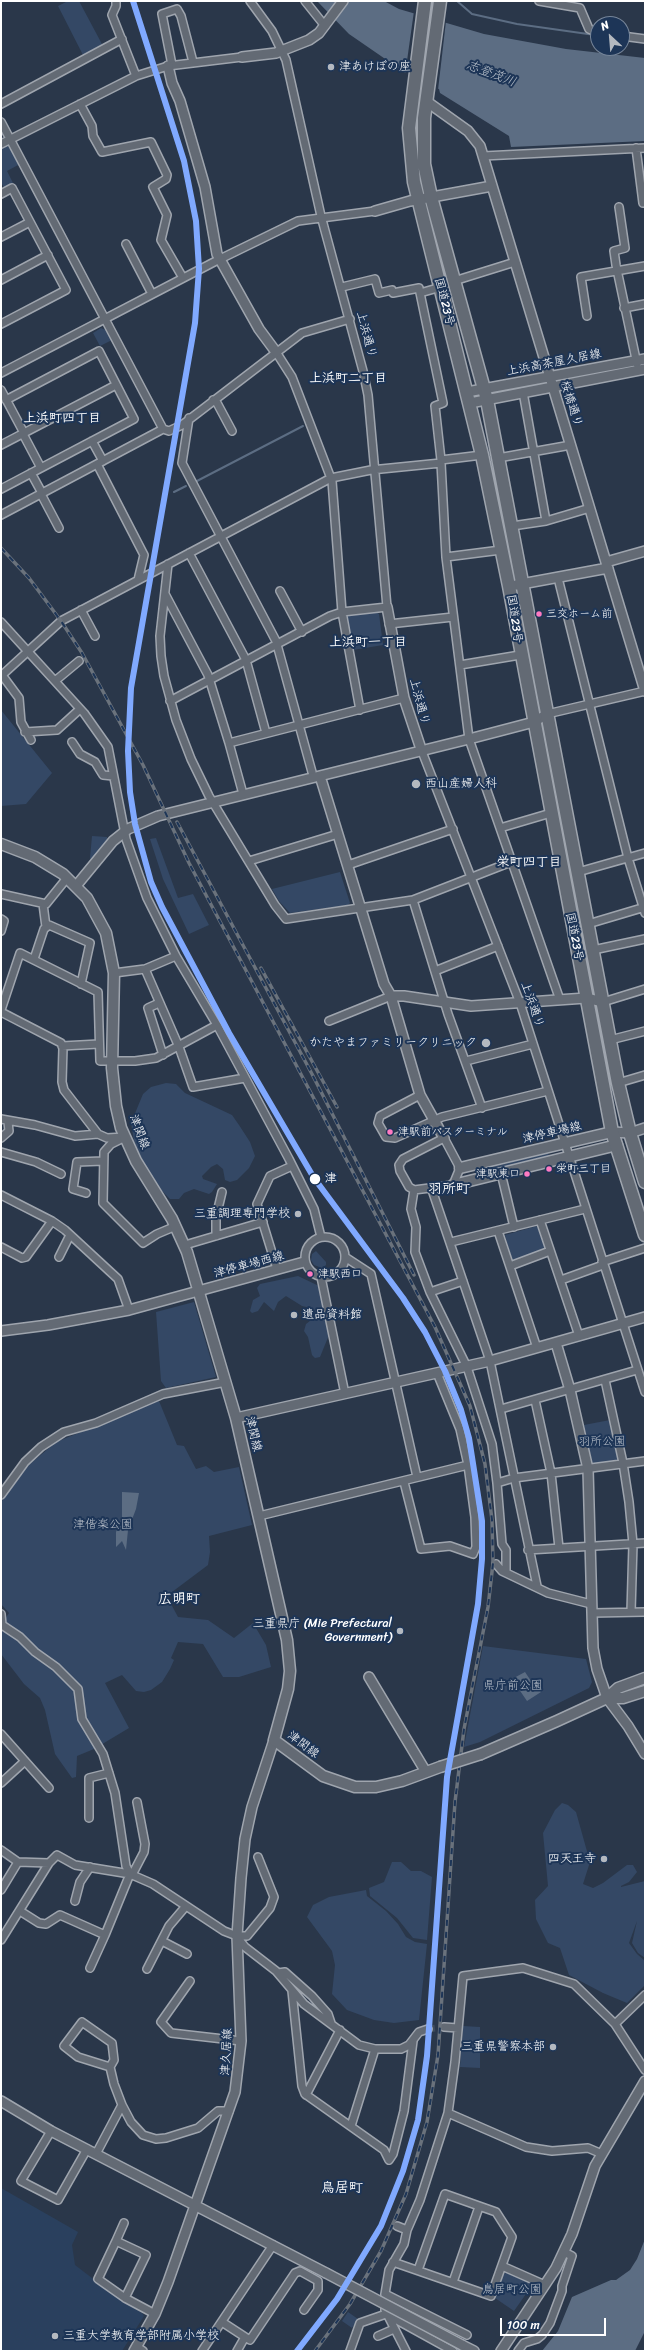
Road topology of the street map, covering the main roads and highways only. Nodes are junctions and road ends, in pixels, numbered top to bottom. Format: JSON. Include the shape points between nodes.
{"nodes":[{"id":1,"x":425,"y":1,"type":"edge"},
{"id":2,"x":440,"y":1,"type":"edge"},
{"id":3,"x":1,"y":844,"type":"edge"},
{"id":4,"x":612,"y":1132,"type":"junction"},
{"id":5,"x":617,"y":1145,"type":"junction"},
{"id":6,"x":460,"y":1168,"type":"road end"},
{"id":7,"x":645,"y":1182,"type":"edge"},
{"id":8,"x":453,"y":1185,"type":"road end"},
{"id":9,"x":645,"y":1234,"type":"edge"},
{"id":10,"x":645,"y":1678,"type":"edge"},
{"id":11,"x":645,"y":1690,"type":"edge"},
{"id":12,"x":607,"y":1698,"type":"junction"}],
"edges":[{"from":1,"to":4,"type":"highway","name":"国道23号","via":[[409,128],[414,182],[482,455]]},
{"from":2,"to":7,"type":"highway","name":"国道23号","via":[[427,96],[423,149],[431,197],[485,394],[618,1083]]},
{"from":3,"to":12,"type":"main road","name":"津関線","bridge":true,"via":[[35,857],[67,878],[94,908],[104,927],[114,973],[112,1062],[116,1106],[124,1137],[176,1226],[200,1291],[236,1418],[289,1654],[288,1689],[274,1740],[323,1776],[355,1787],[376,1788],[481,1754]]},
{"from":4,"to":5,"type":"highway","name":"国道23号"},
{"from":4,"to":6,"type":"main road","name":"津停車場線"},
{"from":5,"to":8,"type":"main road"},
{"from":5,"to":9,"type":"highway","name":"国道23号"},
{"from":10,"to":12,"type":"main road","name":"津関線","via":[[618,1688]]},
{"from":11,"to":12,"type":"main road","name":"津関線","via":[[623,1698]]}]}
